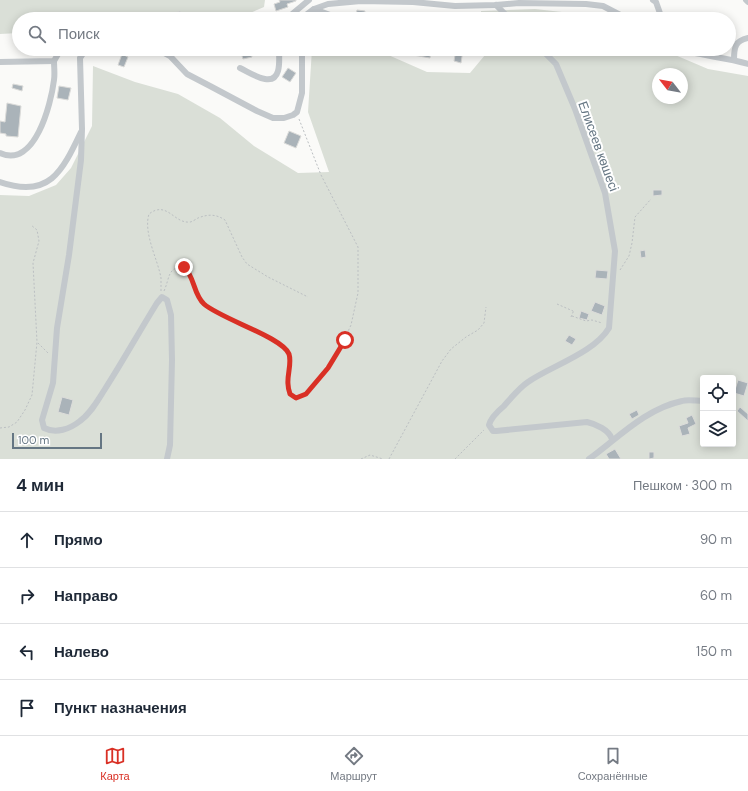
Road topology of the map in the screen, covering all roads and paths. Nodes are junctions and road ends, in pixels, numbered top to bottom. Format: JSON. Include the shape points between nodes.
{"nodes":[{"id":1,"x":309,"y":0,"type":"edge"},
{"id":2,"x":654,"y":0,"type":"edge"},
{"id":3,"x":360,"y":1,"type":"edge"},
{"id":4,"x":496,"y":5,"type":"junction"},
{"id":5,"x":314,"y":9,"type":"junction"},
{"id":6,"x":295,"y":12,"type":"edge"},
{"id":7,"x":310,"y":12,"type":"edge"},
{"id":8,"x":322,"y":12,"type":"edge"},
{"id":9,"x":503,"y":12,"type":"edge"},
{"id":10,"x":615,"y":12,"type":"edge"},
{"id":11,"x":660,"y":12,"type":"edge"},
{"id":12,"x":748,"y":38,"type":"edge"},
{"id":13,"x":736,"y":44,"type":"edge"},
{"id":14,"x":57,"y":56,"type":"edge"},
{"id":15,"x":81,"y":56,"type":"edge"},
{"id":16,"x":170,"y":56,"type":"edge"},
{"id":17,"x":279,"y":56,"type":"edge"},
{"id":18,"x":302,"y":56,"type":"edge"},
{"id":19,"x":548,"y":56,"type":"edge"},
{"id":20,"x":709,"y":56,"type":"edge"},
{"id":21,"x":734,"y":56,"type":"edge"},
{"id":22,"x":734,"y":60,"type":"junction"},
{"id":23,"x":54,"y":61,"type":"junction"},
{"id":24,"x":0,"y":62,"type":"edge"},
{"id":25,"x":748,"y":64,"type":"edge"},
{"id":26,"x":240,"y":68,"type":"dead end"},
{"id":27,"x":297,"y":112,"type":"junction"},
{"id":28,"x":82,"y":129,"type":"junction"},
{"id":29,"x":0,"y":153,"type":"edge"},
{"id":30,"x":0,"y":182,"type":"edge"},
{"id":31,"x":651,"y":199,"type":"dead end"},
{"id":32,"x":31,"y":225,"type":"dead end"},
{"id":33,"x":613,"y":278,"type":"junction"},
{"id":34,"x":308,"y":296,"type":"dead end"},
{"id":35,"x":162,"y":297,"type":"junction"},
{"id":36,"x":557,"y":304,"type":"dead end"},
{"id":37,"x":486,"y":307,"type":"dead end"},
{"id":38,"x":602,"y":323,"type":"dead end"},
{"id":39,"x":37,"y":342,"type":"junction"},
{"id":40,"x":55,"y":358,"type":"junction"},
{"id":41,"x":700,"y":401,"type":"edge"},
{"id":42,"x":489,"y":425,"type":"junction"},
{"id":43,"x":0,"y":428,"type":"edge"},
{"id":44,"x":612,"y":439,"type":"junction"},
{"id":45,"x":167,"y":459,"type":"edge"},
{"id":46,"x":361,"y":459,"type":"edge"},
{"id":47,"x":383,"y":459,"type":"edge"},
{"id":48,"x":389,"y":459,"type":"edge"},
{"id":49,"x":455,"y":459,"type":"edge"},
{"id":50,"x":589,"y":459,"type":"edge"}],
"edges":[{"from":1,"to":6,"type":"street"},
{"from":2,"to":11,"type":"street"},
{"from":3,"to":4,"type":"street","via":[[455,6]]},
{"from":3,"to":5,"type":"street","via":[[328,4]]},
{"from":4,"to":9,"type":"street"},
{"from":4,"to":10,"type":"street","via":[[586,4],[603,6]]},
{"from":5,"to":7,"type":"street"},
{"from":5,"to":8,"type":"street"},
{"from":12,"to":13,"type":"street"},
{"from":14,"to":23,"type":"street"},
{"from":15,"to":28,"type":"street"},
{"from":16,"to":27,"type":"street","via":[[188,74],[257,112],[273,118],[284,118]]},
{"from":17,"to":26,"type":"street","via":[[278,70],[272,80],[266,80]]},
{"from":18,"to":27,"type":"street","via":[[302,92]]},
{"from":19,"to":33,"type":"street","name":"Елисеев көшесі","via":[[556,64],[606,193],[615,251]]},
{"from":20,"to":22,"type":"street"},
{"from":21,"to":22,"type":"street"},
{"from":22,"to":25,"type":"street"},
{"from":23,"to":24,"type":"street"},
{"from":23,"to":29,"type":"street","via":[[54,78],[47,113],[36,136],[22,153],[10,156]]},
{"from":27,"to":35,"type":"path","via":[[320,175],[358,247],[358,293],[351,325],[328,368],[306,394],[296,398],[290,394],[288,385],[289,354],[285,348],[203,304],[196,294],[188,270],[176,267],[171,271]]},
{"from":28,"to":30,"type":"street","via":[[63,167],[48,182],[22,188]]},
{"from":28,"to":40,"type":"street","via":[[81,160]]},
{"from":31,"to":33,"type":"path","via":[[635,217],[629,256]]},
{"from":32,"to":39,"type":"path","via":[[37,230],[38,241],[33,263]]},
{"from":33,"to":42,"type":"street","name":"Елисеев көшесі","via":[[610,328],[605,335],[527,382],[496,414]]},
{"from":34,"to":35,"type":"path","via":[[247,264],[227,224],[220,217],[206,215],[190,222],[164,210],[158,210],[149,214],[148,227],[152,251],[161,277]]},
{"from":35,"to":40,"type":"street","via":[[94,405],[81,420],[57,431],[44,428],[42,420],[53,383]]},
{"from":35,"to":45,"type":"street","via":[[167,300],[171,315],[170,445]]},
{"from":36,"to":38,"type":"path","via":[[574,310],[571,316]]},
{"from":37,"to":48,"type":"path","via":[[484,323],[451,349],[442,361]]},
{"from":39,"to":40,"type":"path"},
{"from":39,"to":43,"type":"path","via":[[32,395],[17,422],[9,427]]},
{"from":41,"to":44,"type":"street","via":[[683,400],[667,405]]},
{"from":42,"to":44,"type":"street","via":[[496,431],[587,422],[595,424],[611,435]]},
{"from":42,"to":49,"type":"path"},
{"from":44,"to":50,"type":"street","via":[[607,446]]},
{"from":46,"to":47,"type":"path","via":[[370,455]]}]}
